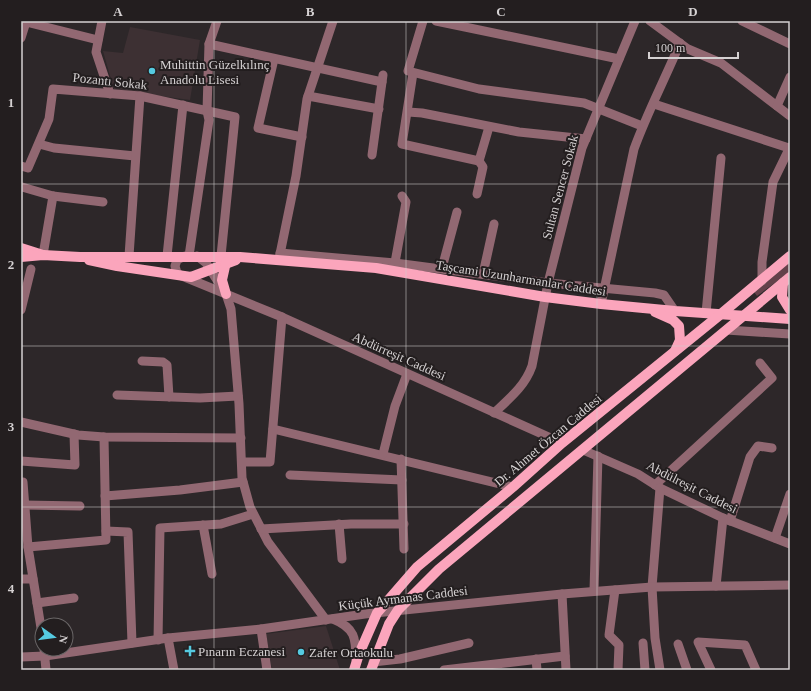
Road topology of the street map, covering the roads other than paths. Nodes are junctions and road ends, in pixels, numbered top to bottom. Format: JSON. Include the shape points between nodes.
{"nodes":[{"id":1,"x":102,"y":21,"type":"edge"},
{"id":2,"x":217,"y":21,"type":"edge"},
{"id":3,"x":333,"y":21,"type":"edge"},
{"id":4,"x":423,"y":21,"type":"edge"},
{"id":5,"x":436,"y":21,"type":"edge"},
{"id":6,"x":635,"y":21,"type":"edge"},
{"id":7,"x":650,"y":21,"type":"edge"},
{"id":8,"x":742,"y":21,"type":"edge"},
{"id":9,"x":24,"y":22,"type":"edge"},
{"id":10,"x":51,"y":25,"type":"edge"},
{"id":11,"x":21,"y":38,"type":"edge"},
{"id":12,"x":98,"y":40,"type":"junction"},
{"id":13,"x":680,"y":43,"type":"junction"},
{"id":14,"x":209,"y":44,"type":"junction"},
{"id":15,"x":790,"y":44,"type":"edge"},
{"id":16,"x":274,"y":59,"type":"junction"},
{"id":17,"x":619,"y":59,"type":"junction"},
{"id":18,"x":317,"y":68,"type":"junction"},
{"id":19,"x":413,"y":73,"type":"junction"},
{"id":20,"x":790,"y":77,"type":"edge"},
{"id":21,"x":110,"y":94,"type":"junction"},
{"id":22,"x":140,"y":96,"type":"junction"},
{"id":23,"x":308,"y":96,"type":"junction"},
{"id":24,"x":654,"y":104,"type":"junction"},
{"id":25,"x":184,"y":106,"type":"junction"},
{"id":26,"x":777,"y":106,"type":"junction"},
{"id":27,"x":378,"y":109,"type":"junction"},
{"id":28,"x":598,"y":109,"type":"junction"},
{"id":29,"x":207,"y":111,"type":"junction"},
{"id":30,"x":408,"y":112,"type":"junction"},
{"id":31,"x":790,"y":116,"type":"edge"},
{"id":32,"x":642,"y":126,"type":"junction"},
{"id":33,"x":489,"y":127,"type":"junction"},
{"id":34,"x":302,"y":137,"type":"junction"},
{"id":35,"x":586,"y":139,"type":"junction"},
{"id":36,"x":39,"y":144,"type":"junction"},
{"id":37,"x":790,"y":148,"type":"edge"},
{"id":38,"x":372,"y":155,"type":"dead end"},
{"id":39,"x":135,"y":156,"type":"junction"},
{"id":40,"x":721,"y":158,"type":"dead end"},
{"id":41,"x":479,"y":161,"type":"junction"},
{"id":42,"x":21,"y":166,"type":"edge"},
{"id":43,"x":22,"y":187,"type":"edge"},
{"id":44,"x":477,"y":194,"type":"dead end"},
{"id":45,"x":53,"y":196,"type":"junction"},
{"id":46,"x":402,"y":196,"type":"dead end"},
{"id":47,"x":104,"y":202,"type":"dead end"},
{"id":48,"x":458,"y":212,"type":"dead end"},
{"id":49,"x":494,"y":224,"type":"dead end"},
{"id":50,"x":21,"y":248,"type":"edge"},
{"id":51,"x":43,"y":254,"type":"junction"},
{"id":52,"x":129,"y":256,"type":"junction"},
{"id":53,"x":167,"y":256,"type":"junction"},
{"id":54,"x":190,"y":256,"type":"junction"},
{"id":55,"x":790,"y":256,"type":"edge"},
{"id":56,"x":21,"y":257,"type":"edge"},
{"id":57,"x":80,"y":257,"type":"junction"},
{"id":58,"x":279,"y":257,"type":"junction"},
{"id":59,"x":223,"y":259,"type":"junction"},
{"id":60,"x":394,"y":267,"type":"junction"},
{"id":61,"x":442,"y":268,"type":"junction"},
{"id":62,"x":31,"y":269,"type":"dead end"},
{"id":63,"x":210,"y":270,"type":"junction"},
{"id":64,"x":483,"y":274,"type":"junction"},
{"id":65,"x":182,"y":276,"type":"junction"},
{"id":66,"x":762,"y":280,"type":"junction"},
{"id":67,"x":787,"y":280,"type":"edge"},
{"id":68,"x":548,"y":284,"type":"junction"},
{"id":69,"x":603,"y":289,"type":"junction"},
{"id":70,"x":226,"y":294,"type":"junction"},
{"id":71,"x":545,"y":297,"type":"junction"},
{"id":72,"x":601,"y":304,"type":"junction"},
{"id":73,"x":648,"y":308,"type":"junction"},
{"id":74,"x":21,"y":310,"type":"edge"},
{"id":75,"x":790,"y":310,"type":"edge"},
{"id":76,"x":675,"y":311,"type":"junction"},
{"id":77,"x":706,"y":314,"type":"junction"},
{"id":78,"x":721,"y":314,"type":"junction"},
{"id":79,"x":744,"y":316,"type":"junction"},
{"id":80,"x":282,"y":317,"type":"junction"},
{"id":81,"x":790,"y":318,"type":"edge"},
{"id":82,"x":726,"y":330,"type":"junction"},
{"id":83,"x":790,"y":334,"type":"edge"},
{"id":84,"x":674,"y":353,"type":"junction"},
{"id":85,"x":142,"y":361,"type":"dead end"},
{"id":86,"x":760,"y":363,"type":"dead end"},
{"id":87,"x":407,"y":374,"type":"junction"},
{"id":88,"x":117,"y":395,"type":"dead end"},
{"id":89,"x":238,"y":396,"type":"junction"},
{"id":90,"x":169,"y":397,"type":"junction"},
{"id":91,"x":494,"y":413,"type":"junction"},
{"id":92,"x":21,"y":422,"type":"edge"},
{"id":93,"x":273,"y":429,"type":"junction"},
{"id":94,"x":74,"y":434,"type":"junction"},
{"id":95,"x":104,"y":437,"type":"junction"},
{"id":96,"x":241,"y":438,"type":"junction"},
{"id":97,"x":562,"y":443,"type":"junction"},
{"id":98,"x":772,"y":448,"type":"dead end"},
{"id":99,"x":583,"y":450,"type":"junction"},
{"id":100,"x":383,"y":454,"type":"junction"},
{"id":101,"x":598,"y":456,"type":"junction"},
{"id":102,"x":401,"y":459,"type":"junction"},
{"id":103,"x":21,"y":461,"type":"edge"},
{"id":104,"x":242,"y":462,"type":"junction"},
{"id":105,"x":290,"y":475,"type":"dead end"},
{"id":106,"x":402,"y":480,"type":"junction"},
{"id":107,"x":23,"y":482,"type":"dead end"},
{"id":108,"x":243,"y":482,"type":"junction"},
{"id":109,"x":657,"y":486,"type":"junction"},
{"id":110,"x":513,"y":487,"type":"junction"},
{"id":111,"x":790,"y":494,"type":"edge"},
{"id":112,"x":105,"y":496,"type":"junction"},
{"id":113,"x":23,"y":501,"type":"edge"},
{"id":114,"x":80,"y":506,"type":"dead end"},
{"id":115,"x":254,"y":514,"type":"junction"},
{"id":116,"x":726,"y":520,"type":"junction"},
{"id":117,"x":339,"y":524,"type":"junction"},
{"id":118,"x":404,"y":524,"type":"junction"},
{"id":119,"x":203,"y":525,"type":"junction"},
{"id":120,"x":261,"y":529,"type":"junction"},
{"id":121,"x":106,"y":532,"type":"junction"},
{"id":122,"x":24,"y":535,"type":"edge"},
{"id":123,"x":775,"y":538,"type":"junction"},
{"id":124,"x":790,"y":544,"type":"edge"},
{"id":125,"x":28,"y":547,"type":"junction"},
{"id":126,"x":404,"y":549,"type":"dead end"},
{"id":127,"x":342,"y":559,"type":"dead end"},
{"id":128,"x":212,"y":574,"type":"dead end"},
{"id":129,"x":33,"y":578,"type":"junction"},
{"id":130,"x":21,"y":579,"type":"edge"},
{"id":131,"x":790,"y":585,"type":"edge"},
{"id":132,"x":716,"y":586,"type":"junction"},
{"id":133,"x":652,"y":587,"type":"junction"},
{"id":134,"x":615,"y":590,"type":"junction"},
{"id":135,"x":594,"y":591,"type":"junction"},
{"id":136,"x":562,"y":594,"type":"junction"},
{"id":137,"x":74,"y":598,"type":"dead end"},
{"id":138,"x":37,"y":603,"type":"junction"},
{"id":139,"x":398,"y":610,"type":"junction"},
{"id":140,"x":377,"y":613,"type":"junction"},
{"id":141,"x":39,"y":617,"type":"edge"},
{"id":142,"x":330,"y":620,"type":"junction"},
{"id":143,"x":261,"y":629,"type":"junction"},
{"id":144,"x":168,"y":638,"type":"junction"},
{"id":145,"x":158,"y":640,"type":"junction"},
{"id":146,"x":132,"y":643,"type":"junction"},
{"id":147,"x":469,"y":643,"type":"dead end"},
{"id":148,"x":643,"y":643,"type":"dead end"},
{"id":149,"x":678,"y":644,"type":"dead end"},
{"id":150,"x":74,"y":649,"type":"edge"},
{"id":151,"x":34,"y":654,"type":"edge"},
{"id":152,"x":565,"y":656,"type":"junction"},
{"id":153,"x":21,"y":657,"type":"edge"},
{"id":154,"x":45,"y":657,"type":"edge"},
{"id":155,"x":536,"y":659,"type":"junction"},
{"id":156,"x":355,"y":666,"type":"edge"},
{"id":157,"x":372,"y":666,"type":"edge"},
{"id":158,"x":494,"y":667,"type":"edge"},
{"id":159,"x":46,"y":670,"type":"edge"},
{"id":160,"x":174,"y":670,"type":"edge"},
{"id":161,"x":267,"y":670,"type":"edge"},
{"id":162,"x":444,"y":670,"type":"edge"},
{"id":163,"x":537,"y":670,"type":"edge"},
{"id":164,"x":566,"y":670,"type":"edge"},
{"id":165,"x":618,"y":670,"type":"edge"},
{"id":166,"x":645,"y":670,"type":"edge"},
{"id":167,"x":660,"y":670,"type":"edge"},
{"id":168,"x":687,"y":670,"type":"edge"},
{"id":169,"x":711,"y":670,"type":"edge"},
{"id":170,"x":756,"y":670,"type":"edge"}],
"edges":[{"from":1,"to":12,"type":"street"},
{"from":2,"to":14,"type":"street"},
{"from":3,"to":18,"type":"street"},
{"from":4,"to":19,"type":"street","via":[[408,71]]},
{"from":5,"to":17,"type":"street"},
{"from":6,"to":17,"type":"street","name":"Sultan Sencer Sokak"},
{"from":7,"to":13,"type":"street"},
{"from":8,"to":15,"type":"street"},
{"from":9,"to":10,"type":"street"},
{"from":9,"to":11,"type":"street"},
{"from":10,"to":12,"type":"street"},
{"from":12,"to":21,"type":"street","via":[[96,52]]},
{"from":13,"to":24,"type":"street"},
{"from":13,"to":26,"type":"street","via":[[721,63]]},
{"from":14,"to":16,"type":"street"},
{"from":14,"to":29,"type":"street"},
{"from":16,"to":18,"type":"street"},
{"from":16,"to":34,"type":"street","via":[[258,128]]},
{"from":17,"to":28,"type":"street","name":"Sultan Sencer Sokak"},
{"from":18,"to":23,"type":"street"},
{"from":18,"to":27,"type":"street","via":[[383,78]]},
{"from":19,"to":28,"type":"street","via":[[479,89],[584,103]]},
{"from":19,"to":30,"type":"street"},
{"from":20,"to":26,"type":"street"},
{"from":21,"to":22,"type":"street","name":"Pozantı Sokak"},
{"from":21,"to":36,"type":"street","name":"Pozantı Sokak","via":[[53,89],[49,119]]},
{"from":22,"to":25,"type":"street","name":"Pozantı Sokak"},
{"from":22,"to":39,"type":"street"},
{"from":23,"to":27,"type":"street"},
{"from":23,"to":34,"type":"street"},
{"from":24,"to":32,"type":"street"},
{"from":24,"to":37,"type":"street"},
{"from":25,"to":29,"type":"street","name":"Pozantı Sokak"},
{"from":25,"to":53,"type":"street"},
{"from":26,"to":31,"type":"street"},
{"from":27,"to":38,"type":"street"},
{"from":28,"to":32,"type":"street"},
{"from":28,"to":35,"type":"street","name":"Sultan Sencer Sokak"},
{"from":29,"to":54,"type":"street","via":[[209,120]]},
{"from":29,"to":59,"type":"street","name":"Pozantı Sokak","via":[[235,117]]},
{"from":30,"to":33,"type":"street"},
{"from":30,"to":41,"type":"street","via":[[402,144]]},
{"from":32,"to":69,"type":"street","via":[[634,149]]},
{"from":33,"to":35,"type":"street"},
{"from":33,"to":41,"type":"street"},
{"from":34,"to":58,"type":"street"},
{"from":35,"to":68,"type":"street","name":"Sultan Sencer Sokak"},
{"from":36,"to":39,"type":"street","via":[[54,148]]},
{"from":36,"to":42,"type":"street","via":[[28,168]]},
{"from":37,"to":66,"type":"street","via":[[773,182],[762,262]]},
{"from":39,"to":52,"type":"street"},
{"from":40,"to":77,"type":"street"},
{"from":41,"to":44,"type":"street","via":[[483,167]]},
{"from":43,"to":45,"type":"street"},
{"from":45,"to":47,"type":"street"},
{"from":45,"to":51,"type":"street"},
{"from":46,"to":60,"type":"street","via":[[406,202]]},
{"from":48,"to":61,"type":"street"},
{"from":49,"to":64,"type":"street"},
{"from":50,"to":51,"type":"main road","name":"Abdürreşit Caddesi"},
{"from":51,"to":56,"type":"main road","name":"Abdürreşit Caddesi"},
{"from":51,"to":57,"type":"main road","name":"Abdürreşit Caddesi"},
{"from":52,"to":53,"type":"main road","name":"Abdürreşit Caddesi"},
{"from":52,"to":57,"type":"main road","name":"Abdürreşit Caddesi"},
{"from":53,"to":54,"type":"main road","name":"Abdürreşit Caddesi"},
{"from":54,"to":59,"type":"main road","name":"Taşcami Uzunharmanlar Caddesi"},
{"from":54,"to":63,"type":"street","via":[[203,260]]},
{"from":54,"to":65,"type":"street","via":[[177,260],[177,273]]},
{"from":55,"to":66,"type":"main road","name":"Dr. Ahmet Özcan Caddesi"},
{"from":57,"to":65,"type":"main road","name":"Abdürreşit Caddesi","via":[[117,266]]},
{"from":58,"to":59,"type":"main road","name":"Taşcami Uzunharmanlar Caddesi"},
{"from":58,"to":60,"type":"main road","name":"Taşcami Uzunharmanlar Caddesi"},
{"from":59,"to":63,"type":"main road","name":"Taşcami Uzunharmanlar Caddesi"},
{"from":59,"to":70,"type":"main road","via":[[222,280]]},
{"from":60,"to":61,"type":"street"},
{"from":60,"to":71,"type":"main road","name":"Taşcami Uzunharmanlar Caddesi"},
{"from":61,"to":64,"type":"street"},
{"from":62,"to":74,"type":"street"},
{"from":63,"to":65,"type":"main road","name":"Taşcami Uzunharmanlar Caddesi","via":[[194,276]]},
{"from":63,"to":70,"type":"street"},
{"from":64,"to":68,"type":"street"},
{"from":65,"to":70,"type":"street","name":"Abdürreşit Caddesi"},
{"from":66,"to":78,"type":"main road","name":"Dr. Ahmet Özcan Caddesi"},
{"from":67,"to":75,"type":"main road","via":[[782,297]]},
{"from":67,"to":79,"type":"main road"},
{"from":68,"to":69,"type":"street"},
{"from":68,"to":71,"type":"street","name":"Sultan Sencer Sokak"},
{"from":69,"to":72,"type":"street"},
{"from":69,"to":76,"type":"street","via":[[664,295]]},
{"from":70,"to":80,"type":"street","name":"Abdürreşit Caddesi"},
{"from":70,"to":89,"type":"street","via":[[231,309]]},
{"from":71,"to":72,"type":"main road","name":"Taşcami Uzunharmanlar Caddesi"},
{"from":71,"to":91,"type":"street","name":"Sultan Sencer Sokak","via":[[529,376],[524,385]]},
{"from":72,"to":73,"type":"main road","name":"Taşcami Uzunharmanlar Caddesi"},
{"from":73,"to":76,"type":"main road","name":"Taşcami Uzunharmanlar Caddesi"},
{"from":73,"to":84,"type":"main road","via":[[673,320],[679,326],[680,340]]},
{"from":76,"to":77,"type":"main road","name":"Taşcami Uzunharmanlar Caddesi"},
{"from":77,"to":78,"type":"main road","name":"Taşcami Uzunharmanlar Caddesi"},
{"from":78,"to":79,"type":"main road","name":"Taşcami Uzunharmanlar Caddesi"},
{"from":78,"to":84,"type":"main road","name":"Dr. Ahmet Özcan Caddesi"},
{"from":79,"to":81,"type":"main road","name":"Taşcami Uzunharmanlar Caddesi"},
{"from":79,"to":82,"type":"main road"},
{"from":80,"to":87,"type":"street","name":"Abdürreşit Caddesi"},
{"from":80,"to":93,"type":"street"},
{"from":82,"to":83,"type":"street"},
{"from":82,"to":99,"type":"main road"},
{"from":84,"to":97,"type":"main road","name":"Dr. Ahmet Özcan Caddesi"},
{"from":85,"to":90,"type":"street","via":[[163,362],[167,366]]},
{"from":86,"to":109,"type":"street","via":[[772,378]]},
{"from":87,"to":91,"type":"street","name":"Abdürreşit Caddesi"},
{"from":87,"to":100,"type":"street","via":[[395,406]]},
{"from":88,"to":90,"type":"street"},
{"from":89,"to":90,"type":"street"},
{"from":89,"to":96,"type":"street"},
{"from":91,"to":97,"type":"street","name":"Abdürreşit Caddesi"},
{"from":92,"to":94,"type":"street"},
{"from":93,"to":100,"type":"street"},
{"from":93,"to":104,"type":"street","via":[[270,462]]},
{"from":94,"to":95,"type":"street"},
{"from":94,"to":103,"type":"street","via":[[74,465]]},
{"from":95,"to":96,"type":"street"},
{"from":95,"to":112,"type":"street"},
{"from":96,"to":104,"type":"street"},
{"from":97,"to":110,"type":"main road","name":"Dr. Ahmet Özcan Caddesi"},
{"from":98,"to":116,"type":"street","via":[[758,446],[750,457]]},
{"from":99,"to":101,"type":"street","name":"Abdülreşit Caddesi"},
{"from":99,"to":139,"type":"main road","via":[[439,569]]},
{"from":100,"to":102,"type":"street"},
{"from":101,"to":109,"type":"street","name":"Abdülreşit Caddesi","via":[[638,474]]},
{"from":101,"to":135,"type":"street"},
{"from":102,"to":106,"type":"street"},
{"from":102,"to":110,"type":"street"},
{"from":104,"to":108,"type":"street"},
{"from":105,"to":106,"type":"street"},
{"from":106,"to":118,"type":"street"},
{"from":107,"to":113,"type":"street"},
{"from":108,"to":112,"type":"street"},
{"from":108,"to":115,"type":"street"},
{"from":109,"to":116,"type":"street","name":"Abdülreşit Caddesi"},
{"from":109,"to":133,"type":"street"},
{"from":110,"to":140,"type":"main road","name":"Dr. Ahmet Özcan Caddesi","via":[[417,567]]},
{"from":111,"to":123,"type":"street"},
{"from":112,"to":121,"type":"street"},
{"from":113,"to":114,"type":"street"},
{"from":113,"to":122,"type":"street"},
{"from":115,"to":119,"type":"street","via":[[221,524]]},
{"from":115,"to":120,"type":"street"},
{"from":116,"to":123,"type":"street","name":"Abdülreşit Caddesi"},
{"from":116,"to":132,"type":"street"},
{"from":117,"to":118,"type":"street"},
{"from":117,"to":120,"type":"street"},
{"from":117,"to":127,"type":"street"},
{"from":118,"to":126,"type":"street"},
{"from":119,"to":128,"type":"street"},
{"from":119,"to":145,"type":"street","via":[[160,528]]},
{"from":120,"to":142,"type":"street","via":[[268,542]]},
{"from":121,"to":125,"type":"street","via":[[106,540]]},
{"from":121,"to":146,"type":"street","via":[[128,532]]},
{"from":122,"to":125,"type":"street"},
{"from":123,"to":124,"type":"street","name":"Abdülreşit Caddesi"},
{"from":125,"to":129,"type":"street"},
{"from":129,"to":130,"type":"street"},
{"from":129,"to":138,"type":"street"},
{"from":131,"to":132,"type":"street","name":"Küçük Aymanas Caddesi"},
{"from":132,"to":133,"type":"street","name":"Küçük Aymanas Caddesi"},
{"from":133,"to":134,"type":"street","name":"Küçük Aymanas Caddesi"},
{"from":133,"to":167,"type":"street"},
{"from":134,"to":135,"type":"street","name":"Küçük Aymanas Caddesi"},
{"from":134,"to":165,"type":"street","via":[[609,635],[619,645]]},
{"from":135,"to":136,"type":"street","name":"Küçük Aymanas Caddesi"},
{"from":136,"to":139,"type":"street","name":"Küçük Aymanas Caddesi"},
{"from":136,"to":152,"type":"street"},
{"from":137,"to":138,"type":"street"},
{"from":138,"to":141,"type":"street"},
{"from":139,"to":140,"type":"street","name":"Küçük Aymanas Caddesi"},
{"from":139,"to":157,"type":"main road","via":[[389,624]]},
{"from":140,"to":142,"type":"street","name":"Küçük Aymanas Caddesi"},
{"from":140,"to":156,"type":"main road","name":"Dr. Ahmet Özcan Caddesi"},
{"from":142,"to":143,"type":"street","name":"Küçük Aymanas Caddesi"},
{"from":142,"to":156,"type":"street","via":[[348,627],[354,634]]},
{"from":143,"to":144,"type":"street","name":"Küçük Aymanas Caddesi"},
{"from":143,"to":161,"type":"street"},
{"from":144,"to":145,"type":"street","name":"Küçük Aymanas Caddesi"},
{"from":144,"to":160,"type":"street"},
{"from":145,"to":146,"type":"street","name":"Küçük Aymanas Caddesi"},
{"from":146,"to":150,"type":"street","name":"Küçük Aymanas Caddesi"},
{"from":147,"to":157,"type":"street"},
{"from":148,"to":166,"type":"street"},
{"from":149,"to":168,"type":"street"},
{"from":151,"to":153,"type":"street","name":"Küçük Aymanas Caddesi"},
{"from":152,"to":155,"type":"street"},
{"from":152,"to":164,"type":"street"},
{"from":154,"to":159,"type":"street"},
{"from":155,"to":158,"type":"street"},
{"from":155,"to":163,"type":"street"},
{"from":158,"to":162,"type":"street"},
{"from":169,"to":170,"type":"street","via":[[698,642],[745,645]]}]}
